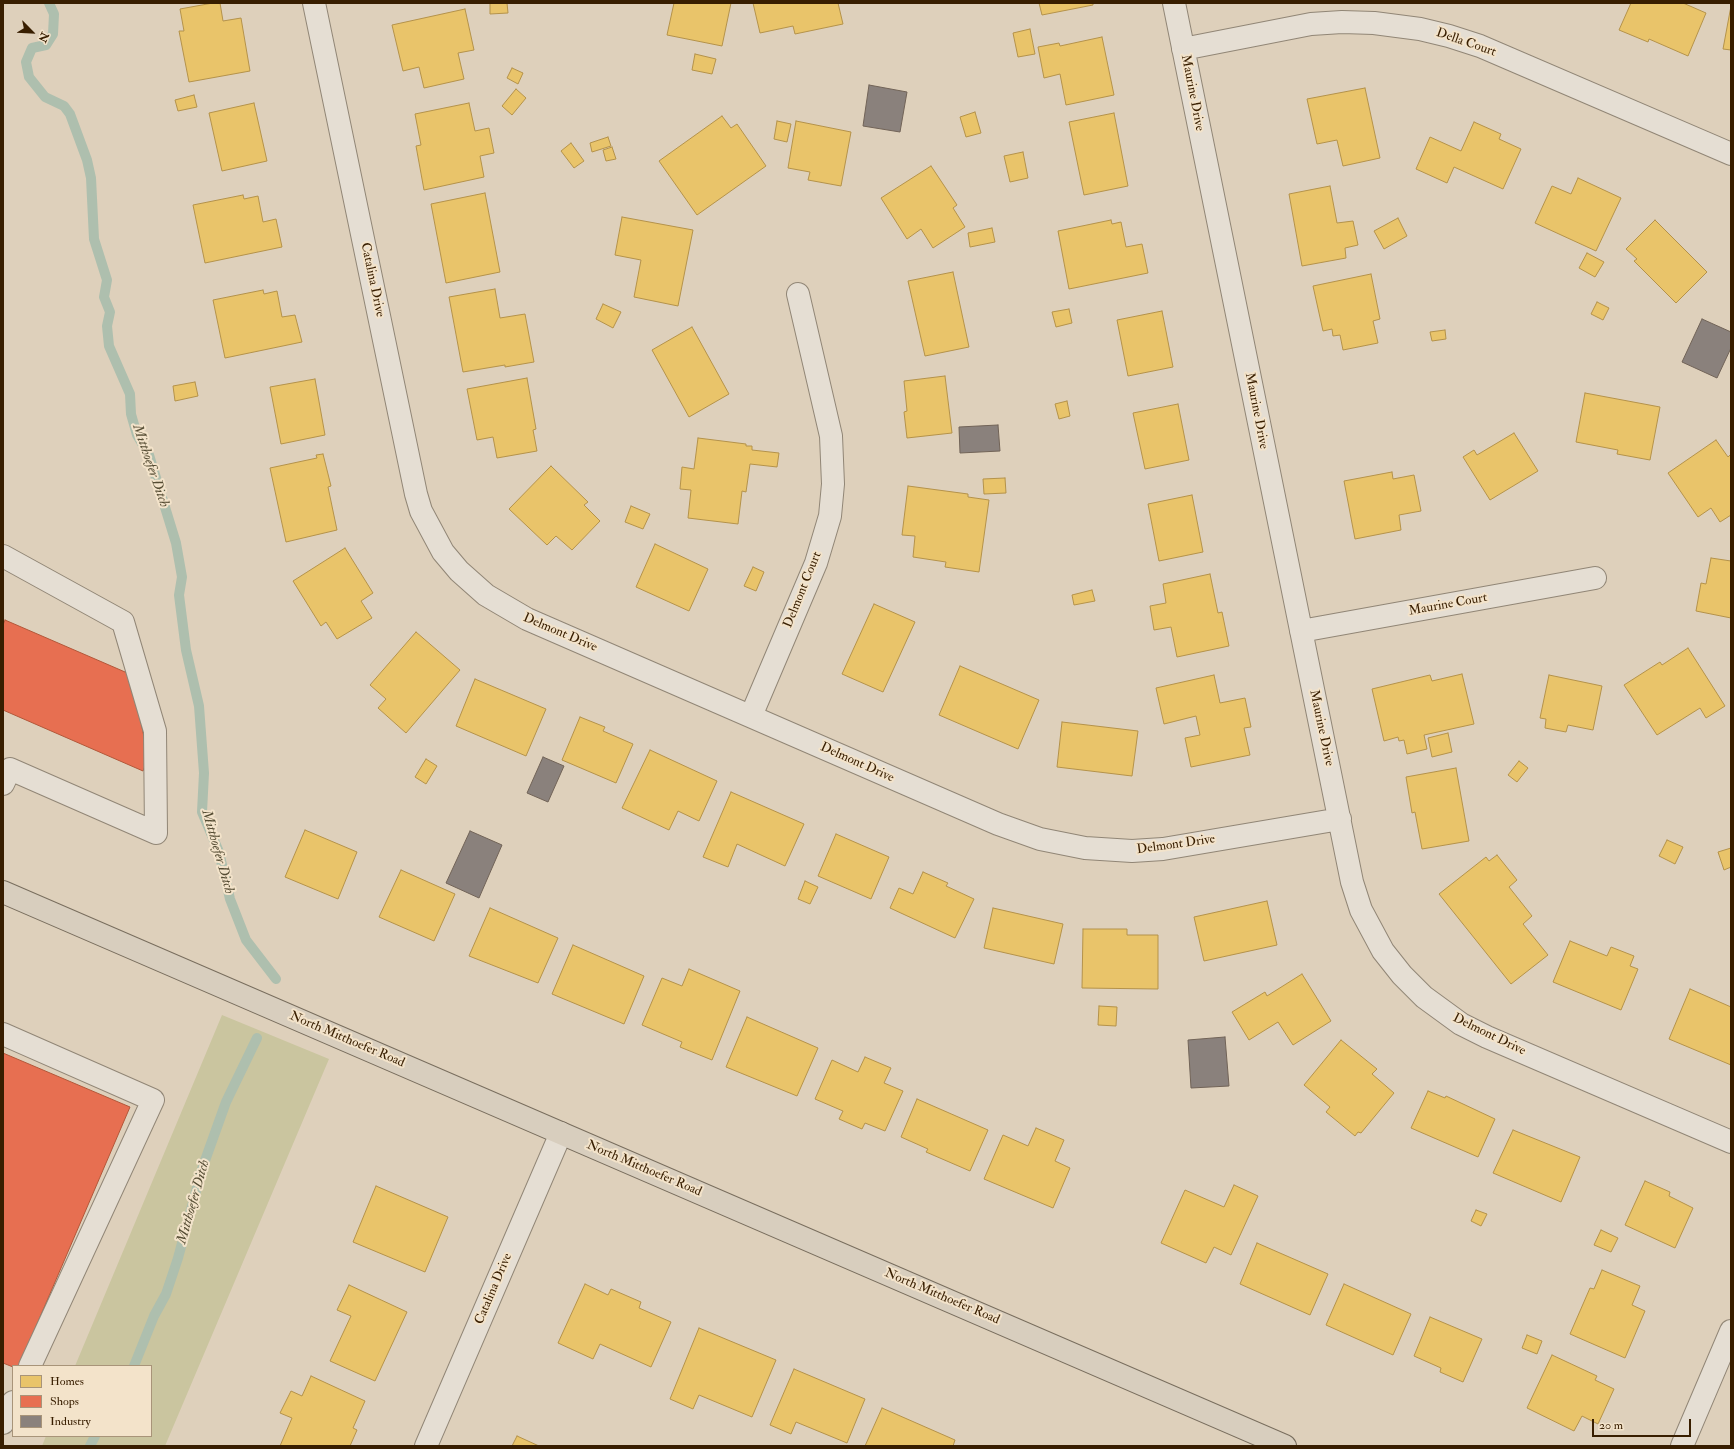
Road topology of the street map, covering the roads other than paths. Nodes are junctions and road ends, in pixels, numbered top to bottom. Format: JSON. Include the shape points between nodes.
{"nodes":[{"id":1,"x":314,"y":3,"type":"edge"},
{"id":2,"x":1174,"y":3,"type":"edge"},
{"id":3,"x":1183,"y":49,"type":"junction"},
{"id":4,"x":1731,"y":154,"type":"edge"},
{"id":5,"x":798,"y":294,"type":"dead end"},
{"id":6,"x":443,"y":552,"type":"joint"},
{"id":7,"x":3,"y":557,"type":"edge"},
{"id":8,"x":1595,"y":578,"type":"dead end"},
{"id":9,"x":1301,"y":631,"type":"junction"},
{"id":10,"x":751,"y":716,"type":"junction"},
{"id":11,"x":5,"y":773,"type":"edge"},
{"id":12,"x":1340,"y":819,"type":"junction"},
{"id":13,"x":3,"y":892,"type":"edge"},
{"id":14,"x":3,"y":1034,"type":"edge"},
{"id":15,"x":561,"y":1133,"type":"junction"},
{"id":16,"x":1731,"y":1142,"type":"edge"},
{"id":17,"x":1731,"y":1330,"type":"edge"},
{"id":18,"x":30,"y":1365,"type":"edge"},
{"id":19,"x":12,"y":1404,"type":"edge"},
{"id":20,"x":3,"y":1423,"type":"edge"},
{"id":21,"x":426,"y":1446,"type":"edge"},
{"id":22,"x":1285,"y":1446,"type":"edge"},
{"id":23,"x":1682,"y":1446,"type":"edge"}],
"edges":[{"from":1,"to":6,"type":"street","name":"Catalina Drive","via":[[416,494],[421,511]]},
{"from":2,"to":3,"type":"street","name":"Maurine Drive"},
{"from":3,"to":4,"type":"street","name":"Della Court","via":[[1311,24],[1374,23],[1420,29],[1480,46]]},
{"from":3,"to":9,"type":"street","name":"Maurine Drive"},
{"from":5,"to":10,"type":"street","name":"Delmont Court","via":[[831,436],[833,484],[830,516],[816,563]]},
{"from":6,"to":10,"type":"street","name":"Delmont Drive","via":[[476,587],[516,614]]},
{"from":7,"to":11,"type":"street","via":[[123,622],[155,731],[156,832]]},
{"from":8,"to":9,"type":"street","name":"Maurine Court"},
{"from":9,"to":12,"type":"street","name":"Maurine Drive"},
{"from":10,"to":12,"type":"street","name":"Delmont Drive","via":[[998,824],[1040,839],[1078,847],[1132,851],[1163,850]]},
{"from":12,"to":16,"type":"street","name":"Delmont Drive","via":[[1352,882],[1361,910],[1391,963],[1424,997],[1461,1024],[1487,1037]]},
{"from":13,"to":15,"type":"main road","name":"North Mitthoefer Road"},
{"from":14,"to":18,"type":"street","via":[[153,1100]]},
{"from":15,"to":21,"type":"street","name":"Catalina Drive"},
{"from":15,"to":22,"type":"main road","name":"North Mitthoefer Road"},
{"from":17,"to":23,"type":"street"},
{"from":19,"to":20,"type":"street"}]}
